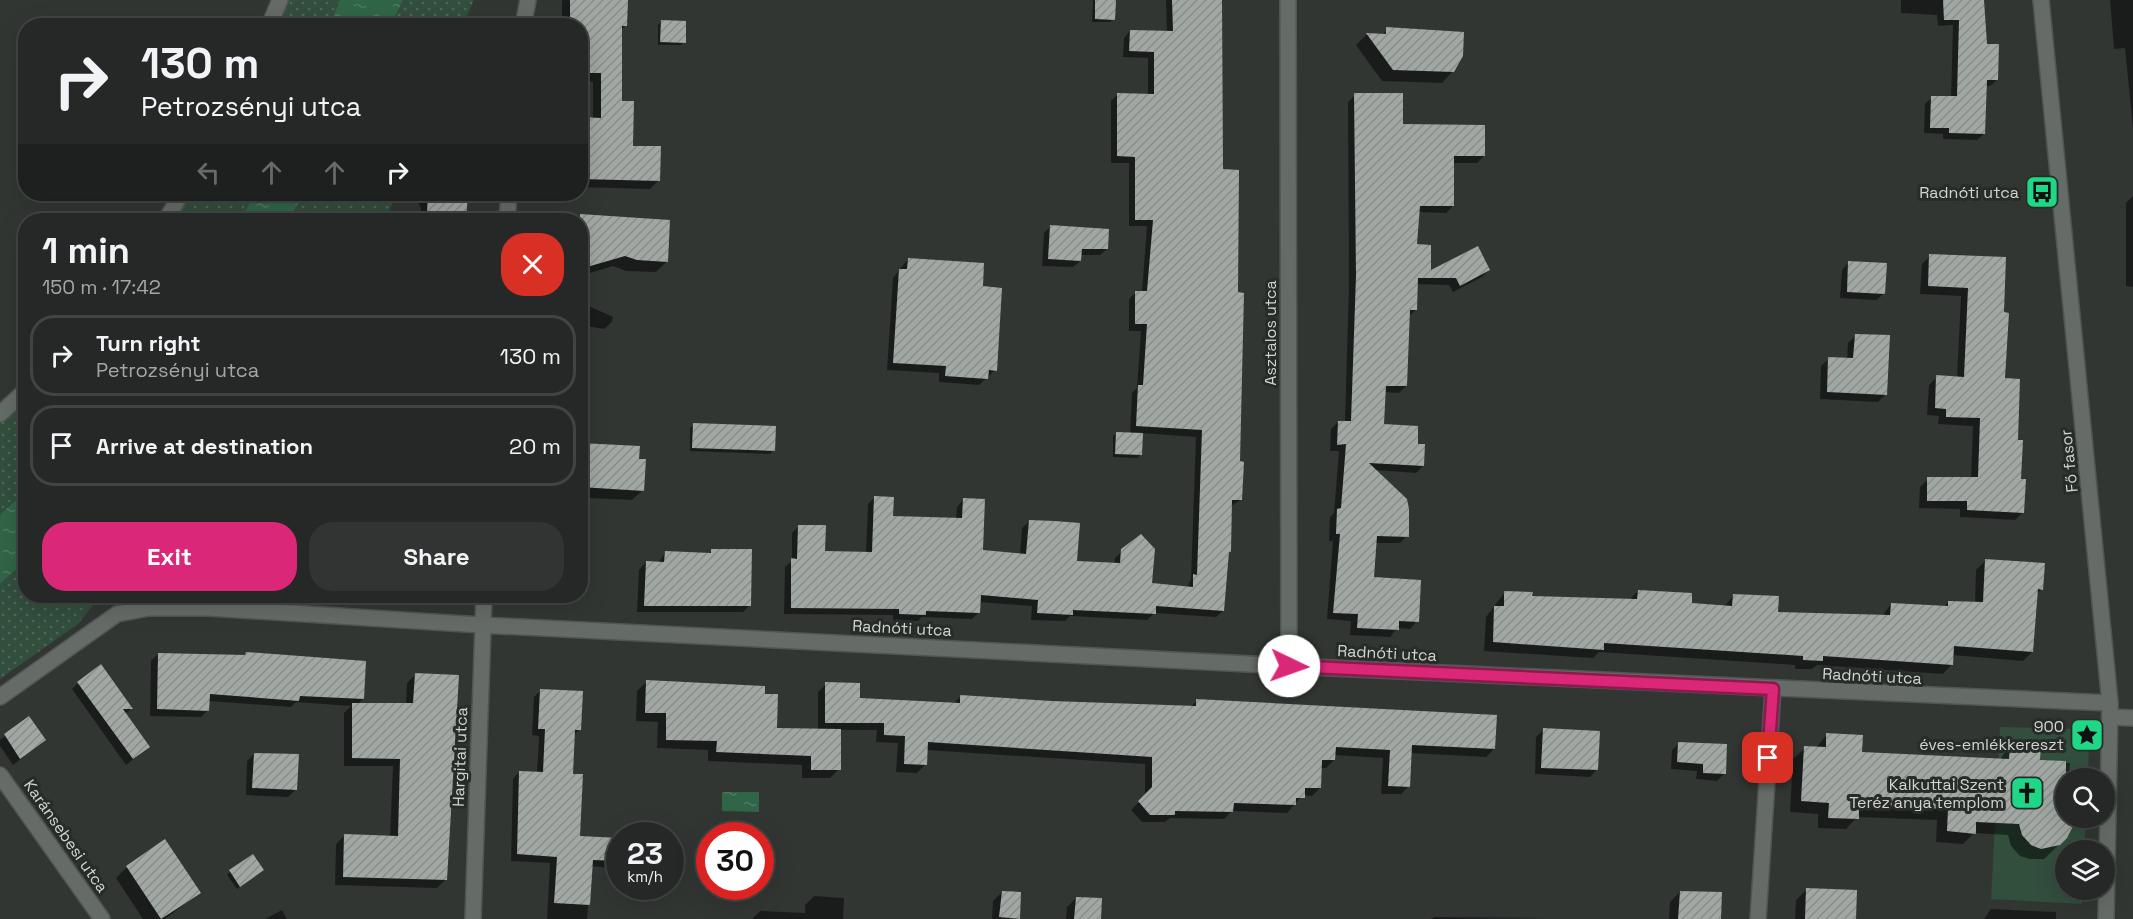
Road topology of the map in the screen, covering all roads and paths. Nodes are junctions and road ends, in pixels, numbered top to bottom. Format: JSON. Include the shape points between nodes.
{"nodes":[{"id":1,"x":280,"y":0,"type":"edge"},
{"id":2,"x":528,"y":0,"type":"edge"},
{"id":3,"x":1288,"y":0,"type":"edge"},
{"id":4,"x":2041,"y":0,"type":"edge"},
{"id":5,"x":272,"y":18,"type":"edge"},
{"id":6,"x":525,"y":18,"type":"edge"},
{"id":7,"x":18,"y":397,"type":"edge"},
{"id":8,"x":0,"y":414,"type":"edge"},
{"id":9,"x":484,"y":603,"type":"edge"},
{"id":10,"x":482,"y":625,"type":"junction"},
{"id":11,"x":1289,"y":666,"type":"junction"},
{"id":12,"x":1773,"y":689,"type":"junction"},
{"id":13,"x":0,"y":697,"type":"edge"},
{"id":14,"x":2110,"y":710,"type":"junction"},
{"id":15,"x":2133,"y":718,"type":"edge"},
{"id":16,"x":0,"y":775,"type":"edge"},
{"id":17,"x":102,"y":919,"type":"edge"},
{"id":18,"x":473,"y":919,"type":"edge"},
{"id":19,"x":1758,"y":919,"type":"edge"},
{"id":20,"x":2106,"y":919,"type":"edge"}],
"edges":[{"from":1,"to":5,"type":"street"},
{"from":2,"to":6,"type":"street"},
{"from":3,"to":11,"type":"street","name":"Asztalos utca"},
{"from":4,"to":14,"type":"street","name":"Fő fasor"},
{"from":7,"to":8,"type":"street"},
{"from":9,"to":10,"type":"street","name":"Hargitai utca"},
{"from":10,"to":11,"type":"street","name":"Radnóti utca"},
{"from":10,"to":13,"type":"street","name":"Radnóti utca","via":[[208,608],[149,608],[117,614]]},
{"from":10,"to":18,"type":"street","name":"Hargitai utca"},
{"from":11,"to":12,"type":"street","name":"Radnóti utca"},
{"from":12,"to":14,"type":"street","name":"Radnóti utca"},
{"from":12,"to":19,"type":"street"},
{"from":14,"to":15,"type":"street","name":"Radnóti utca"},
{"from":14,"to":20,"type":"street","name":"Fő fasor"},
{"from":16,"to":17,"type":"street","name":"Karánsebesi utca"}]}
